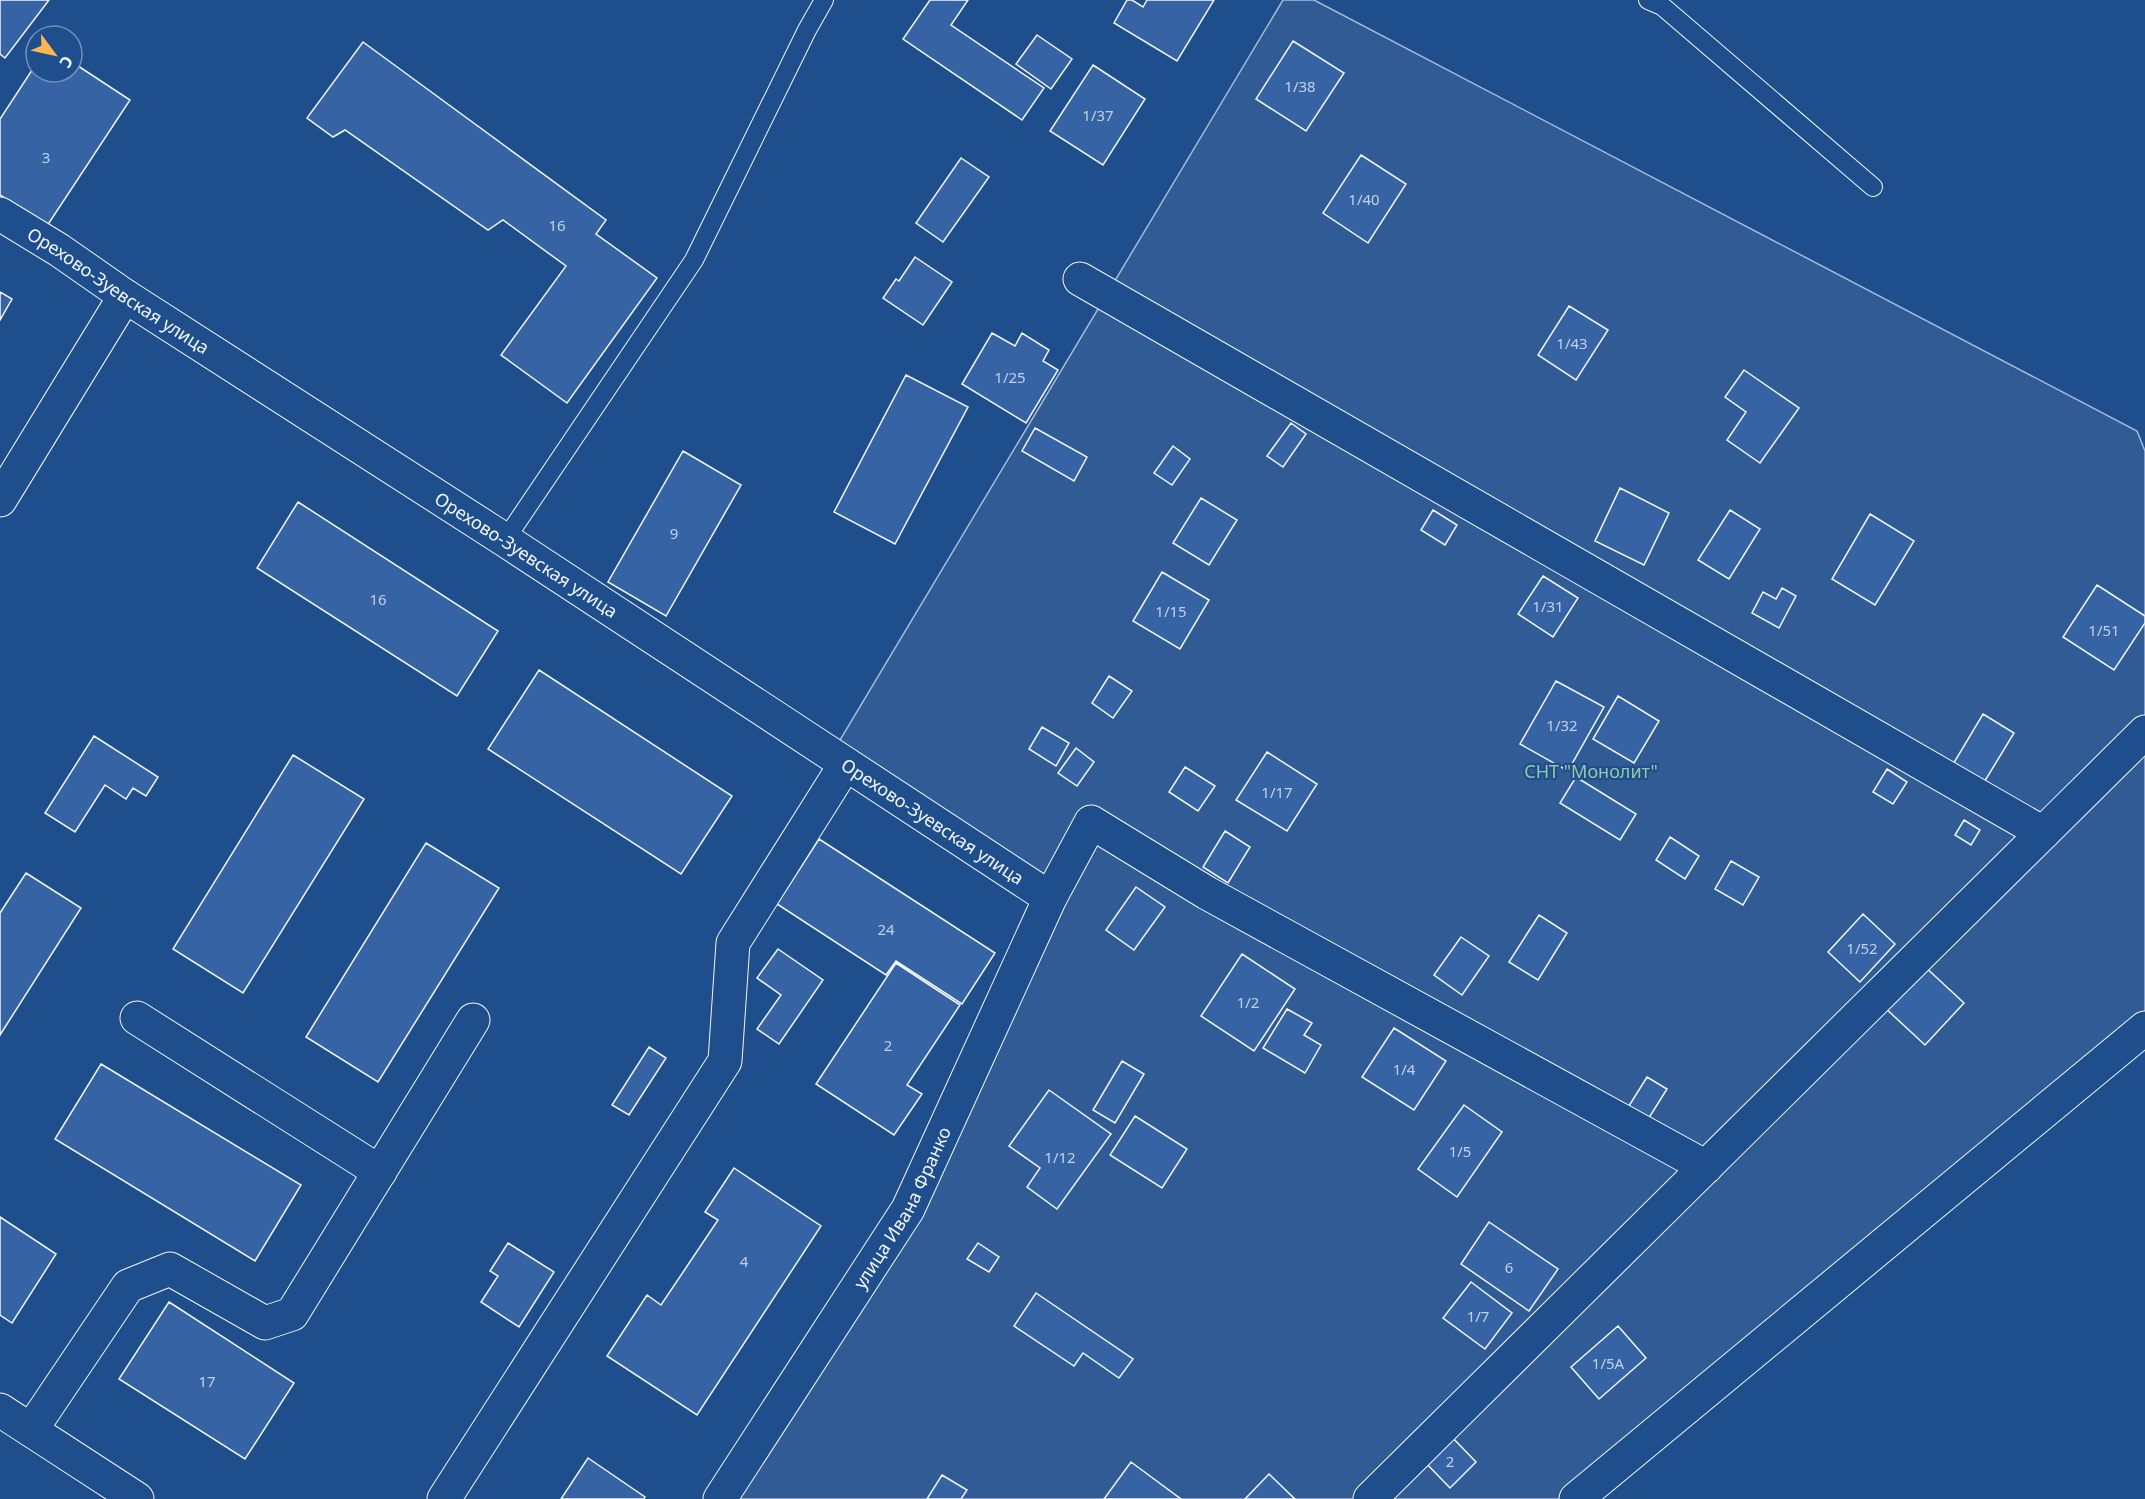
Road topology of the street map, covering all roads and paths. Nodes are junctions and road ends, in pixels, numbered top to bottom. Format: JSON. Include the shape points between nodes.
{"nodes":[{"id":1,"x":824,"y":0,"type":"edge"},
{"id":2,"x":1648,"y":0,"type":"edge"},
{"id":3,"x":1873,"y":187,"type":"dead end"},
{"id":4,"x":0,"y":214,"type":"edge"},
{"id":5,"x":1080,"y":279,"type":"dead end"},
{"id":6,"x":126,"y":296,"type":"junction"},
{"id":7,"x":0,"y":500,"type":"edge"},
{"id":8,"x":505,"y":540,"type":"junction"},
{"id":9,"x":2145,"y":732,"type":"edge"},
{"id":10,"x":845,"y":765,"type":"junction"},
{"id":11,"x":2043,"y":832,"type":"junction"},
{"id":12,"x":1050,"y":898,"type":"junction"},
{"id":13,"x":137,"y":1018,"type":"dead end"},
{"id":14,"x":473,"y":1020,"type":"dead end"},
{"id":15,"x":2145,"y":1028,"type":"edge"},
{"id":16,"x":1706,"y":1167,"type":"junction"},
{"id":17,"x":380,"y":1172,"type":"junction"},
{"id":18,"x":0,"y":1410,"type":"edge"},
{"id":19,"x":31,"y":1430,"type":"junction"},
{"id":20,"x":138,"y":1499,"type":"edge"},
{"id":21,"x":444,"y":1499,"type":"edge"},
{"id":22,"x":720,"y":1499,"type":"edge"},
{"id":23,"x":1370,"y":1499,"type":"edge"},
{"id":24,"x":1576,"y":1499,"type":"edge"}],
"edges":[{"from":1,"to":8,"type":"lane","via":[[694,260]]},
{"from":2,"to":3,"type":"lane","via":[[1662,6]]},
{"from":4,"to":6,"type":"street","name":"Орехово-Зуевская улица"},
{"from":5,"to":11,"type":"street"},
{"from":6,"to":7,"type":"street"},
{"from":6,"to":8,"type":"street","name":"Орехово-Зуевская улица"},
{"from":8,"to":10,"type":"street","name":"Орехово-Зуевская улица"},
{"from":9,"to":11,"type":"street"},
{"from":10,"to":12,"type":"street","name":"Орехово-Зуевская улица"},
{"from":10,"to":21,"type":"street","via":[[733,943],[725,1061]]},
{"from":11,"to":16,"type":"street"},
{"from":12,"to":16,"type":"street","name":"улица Ивана Франко","via":[[1091,822],[1207,893]]},
{"from":12,"to":22,"type":"street","name":"улица Ивана Франко","via":[[908,1209]]},
{"from":13,"to":17,"type":"street"},
{"from":14,"to":17,"type":"street"},
{"from":15,"to":24,"type":"street"},
{"from":16,"to":23,"type":"street"},
{"from":17,"to":19,"type":"street","via":[[292,1314],[265,1323],[170,1269],[128,1286]]},
{"from":18,"to":19,"type":"street"},
{"from":19,"to":20,"type":"street"}]}
